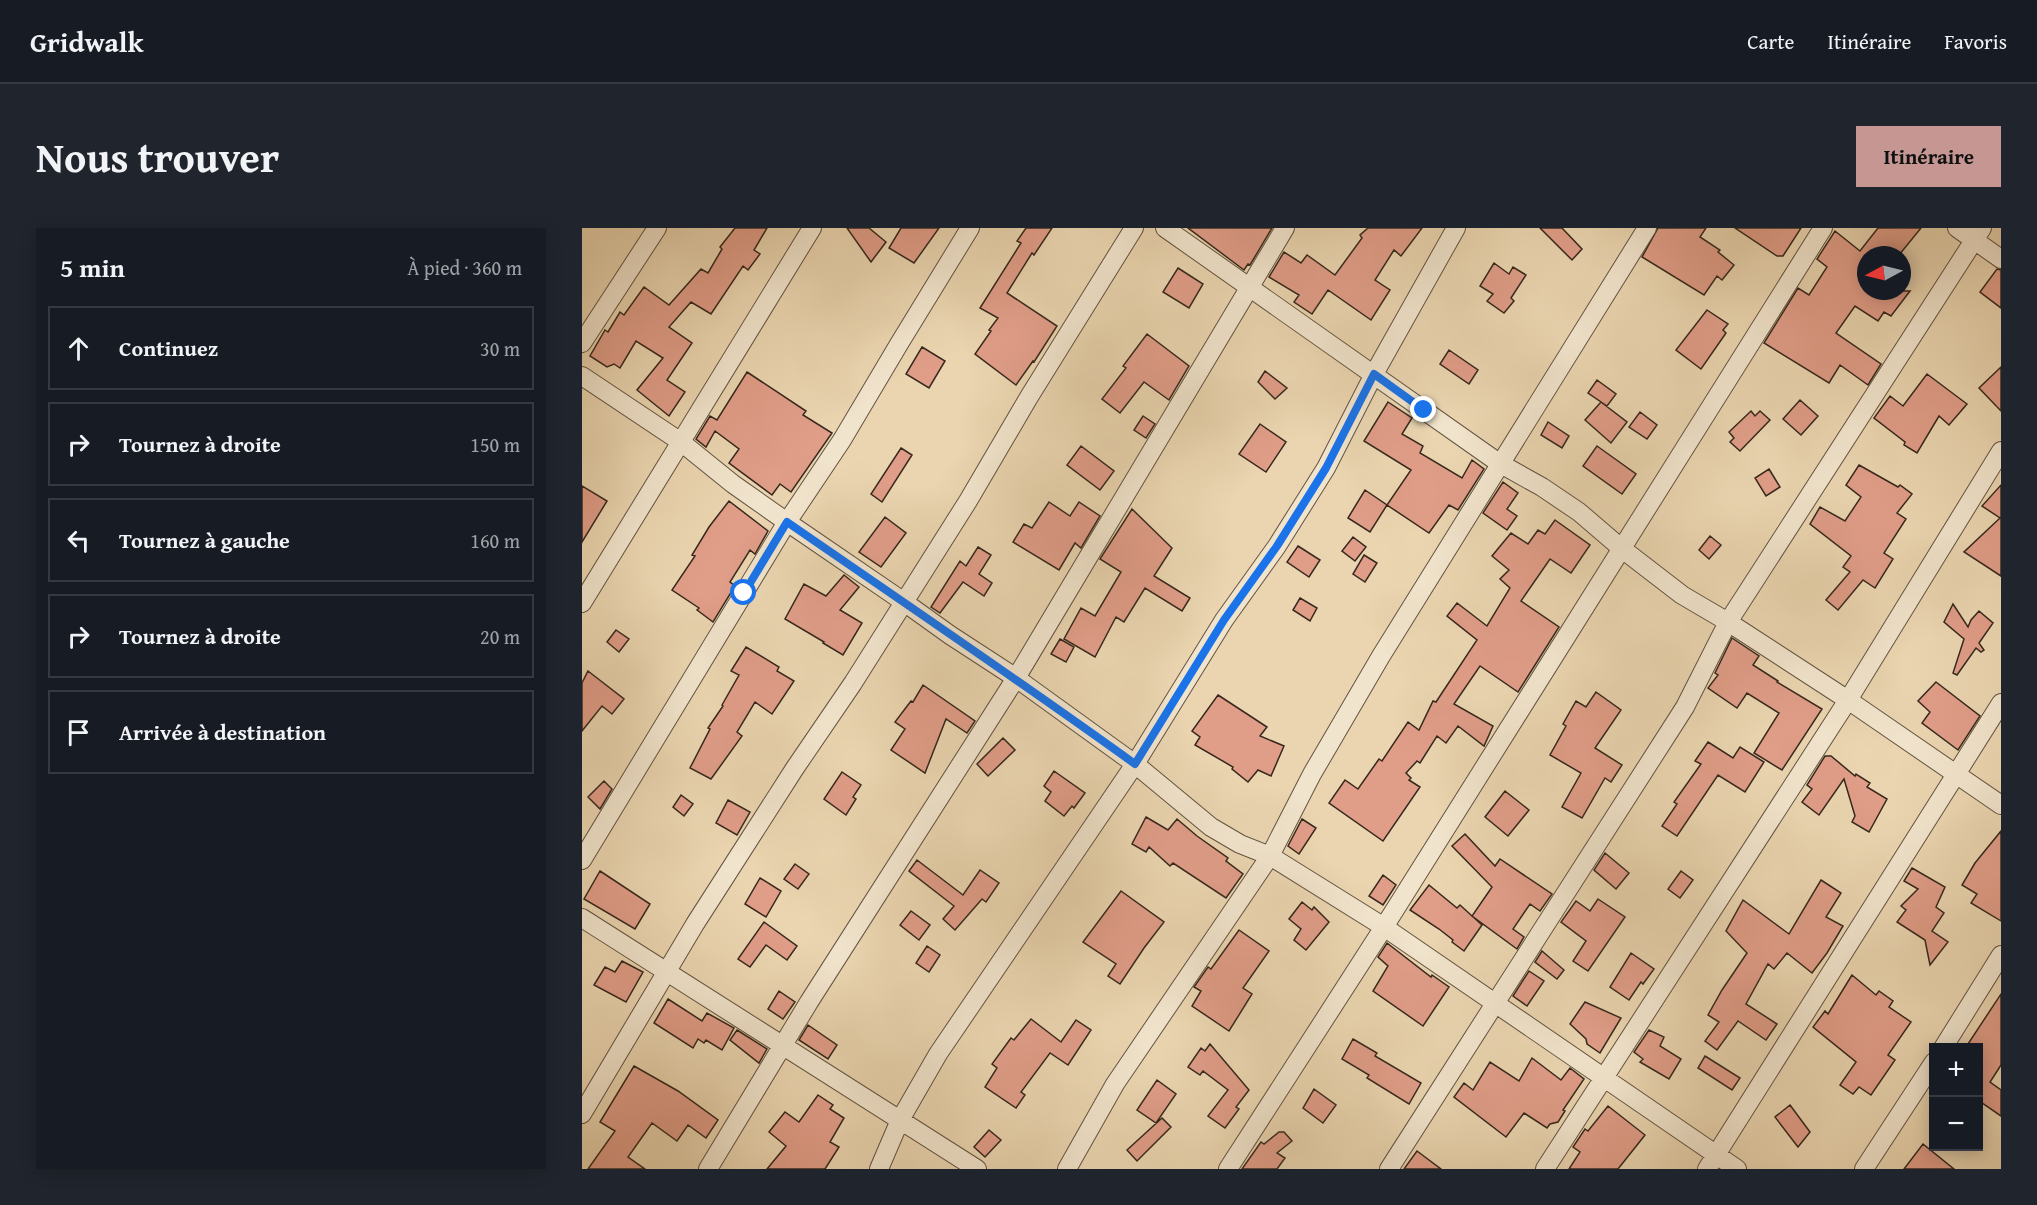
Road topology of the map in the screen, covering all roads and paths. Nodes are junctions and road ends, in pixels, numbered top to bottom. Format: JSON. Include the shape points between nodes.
{"nodes":[{"id":1,"x":657,"y":228,"type":"edge"},
{"id":2,"x":812,"y":228,"type":"edge"},
{"id":3,"x":970,"y":228,"type":"edge"},
{"id":4,"x":1134,"y":228,"type":"edge"},
{"id":5,"x":1165,"y":228,"type":"edge"},
{"id":6,"x":1286,"y":228,"type":"edge"},
{"id":7,"x":1456,"y":228,"type":"edge"},
{"id":8,"x":1647,"y":228,"type":"edge"},
{"id":9,"x":1823,"y":228,"type":"edge"},
{"id":10,"x":1957,"y":228,"type":"edge"},
{"id":11,"x":1979,"y":234,"type":"edge"},
{"id":12,"x":2001,"y":259,"type":"edge"},
{"id":13,"x":1249,"y":289,"type":"junction"},
{"id":14,"x":582,"y":343,"type":"edge"},
{"id":15,"x":1374,"y":374,"type":"junction"},
{"id":16,"x":582,"y":376,"type":"edge"},
{"id":17,"x":681,"y":441,"type":"junction"},
{"id":18,"x":2001,"y":451,"type":"edge"},
{"id":19,"x":1499,"y":463,"type":"junction"},
{"id":20,"x":787,"y":522,"type":"junction"},
{"id":21,"x":1621,"y":548,"type":"junction"},
{"id":22,"x":904,"y":602,"type":"junction"},
{"id":23,"x":582,"y":603,"type":"edge"},
{"id":24,"x":1728,"y":622,"type":"junction"},
{"id":25,"x":1016,"y":678,"type":"junction"},
{"id":26,"x":1848,"y":700,"type":"junction"},
{"id":27,"x":2001,"y":703,"type":"edge"},
{"id":28,"x":1135,"y":764,"type":"junction"},
{"id":29,"x":1956,"y":773,"type":"junction"},
{"id":30,"x":2001,"y":805,"type":"edge"},
{"id":31,"x":1270,"y":856,"type":"junction"},
{"id":32,"x":582,"y":860,"type":"edge"},
{"id":33,"x":582,"y":918,"type":"edge"},
{"id":34,"x":1384,"y":927,"type":"junction"},
{"id":35,"x":2001,"y":955,"type":"edge"},
{"id":36,"x":667,"y":973,"type":"junction"},
{"id":37,"x":1497,"y":1003,"type":"junction"},
{"id":38,"x":1946,"y":1043,"type":"edge"},
{"id":39,"x":782,"y":1045,"type":"junction"},
{"id":40,"x":1929,"y":1070,"type":"edge"},
{"id":41,"x":1603,"y":1077,"type":"junction"},
{"id":42,"x":582,"y":1114,"type":"edge"},
{"id":43,"x":900,"y":1120,"type":"junction"},
{"id":44,"x":1711,"y":1162,"type":"edge"},
{"id":45,"x":708,"y":1169,"type":"edge"},
{"id":46,"x":879,"y":1169,"type":"edge"},
{"id":47,"x":977,"y":1169,"type":"edge"},
{"id":48,"x":1067,"y":1169,"type":"edge"},
{"id":49,"x":1228,"y":1169,"type":"edge"},
{"id":50,"x":1389,"y":1169,"type":"edge"},
{"id":51,"x":1545,"y":1169,"type":"edge"},
{"id":52,"x":1737,"y":1169,"type":"edge"},
{"id":53,"x":1864,"y":1169,"type":"edge"}],
"edges":[{"from":1,"to":14,"type":"street"},
{"from":2,"to":17,"type":"street"},
{"from":3,"to":20,"type":"street","via":[[842,441]]},
{"from":4,"to":22,"type":"street"},
{"from":5,"to":13,"type":"street"},
{"from":6,"to":13,"type":"street"},
{"from":7,"to":15,"type":"street"},
{"from":8,"to":19,"type":"street"},
{"from":9,"to":21,"type":"street"},
{"from":10,"to":11,"type":"street"},
{"from":11,"to":12,"type":"street"},
{"from":11,"to":24,"type":"street"},
{"from":13,"to":15,"type":"street"},
{"from":13,"to":25,"type":"street"},
{"from":15,"to":19,"type":"street"},
{"from":15,"to":28,"type":"street","via":[[1326,468],[1224,620]]},
{"from":16,"to":17,"type":"street"},
{"from":17,"to":20,"type":"street"},
{"from":17,"to":23,"type":"street"},
{"from":18,"to":26,"type":"street"},
{"from":19,"to":21,"type":"street","via":[[1579,512]]},
{"from":19,"to":31,"type":"street","via":[[1312,774]]},
{"from":20,"to":22,"type":"street"},
{"from":20,"to":32,"type":"street"},
{"from":21,"to":24,"type":"street","via":[[1682,595]]},
{"from":21,"to":34,"type":"street"},
{"from":22,"to":25,"type":"street"},
{"from":22,"to":36,"type":"street","via":[[788,777]]},
{"from":24,"to":26,"type":"street"},
{"from":24,"to":37,"type":"street","via":[[1686,708]]},
{"from":25,"to":28,"type":"street"},
{"from":25,"to":39,"type":"street"},
{"from":26,"to":29,"type":"street"},
{"from":26,"to":41,"type":"street"},
{"from":27,"to":29,"type":"street"},
{"from":28,"to":31,"type":"street","via":[[1211,826]]},
{"from":28,"to":43,"type":"street","via":[[938,1054]]},
{"from":29,"to":30,"type":"street"},
{"from":29,"to":44,"type":"street"},
{"from":31,"to":34,"type":"street"},
{"from":31,"to":48,"type":"street","via":[[1116,1084]]},
{"from":33,"to":36,"type":"street"},
{"from":34,"to":37,"type":"street"},
{"from":34,"to":49,"type":"street"},
{"from":35,"to":38,"type":"street"},
{"from":36,"to":39,"type":"street"},
{"from":36,"to":42,"type":"street"},
{"from":37,"to":41,"type":"street"},
{"from":37,"to":50,"type":"street"},
{"from":39,"to":43,"type":"street"},
{"from":39,"to":45,"type":"street"},
{"from":40,"to":53,"type":"street"},
{"from":41,"to":44,"type":"street"},
{"from":41,"to":51,"type":"street"},
{"from":43,"to":46,"type":"street"},
{"from":43,"to":47,"type":"street"},
{"from":44,"to":52,"type":"street"}]}
